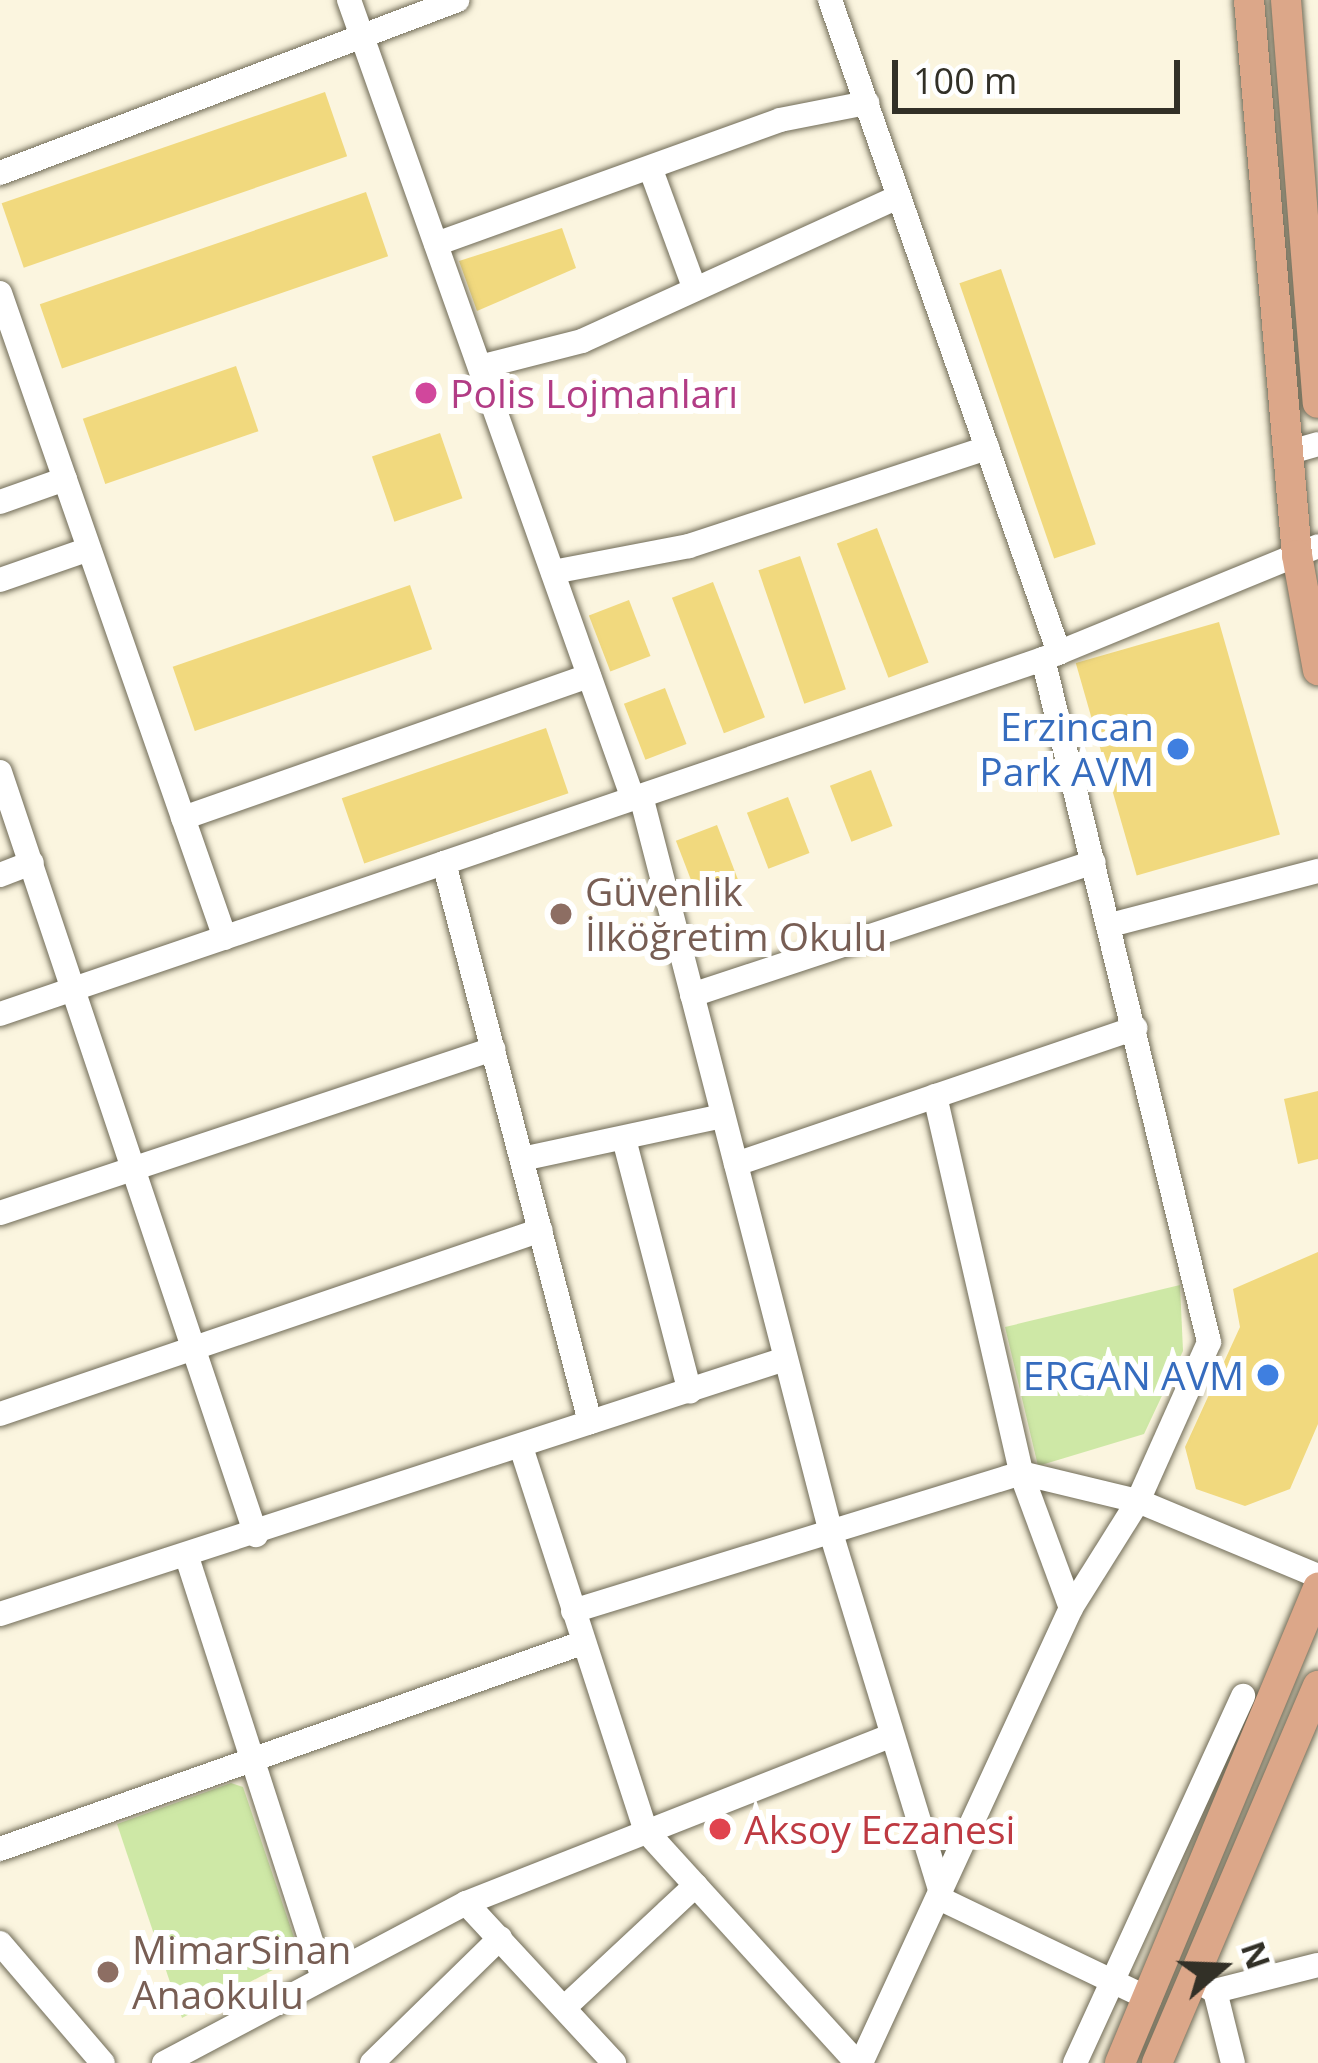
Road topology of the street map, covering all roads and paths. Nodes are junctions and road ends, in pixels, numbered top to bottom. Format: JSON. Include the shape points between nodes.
{"nodes":[{"id":1,"x":349,"y":0,"type":"edge"},
{"id":2,"x":457,"y":0,"type":"edge"},
{"id":3,"x":830,"y":0,"type":"edge"},
{"id":4,"x":1249,"y":0,"type":"edge"},
{"id":5,"x":1286,"y":0,"type":"edge"},
{"id":6,"x":361,"y":36,"type":"junction"},
{"id":7,"x":867,"y":104,"type":"junction"},
{"id":8,"x":652,"y":170,"type":"junction"},
{"id":9,"x":0,"y":173,"type":"edge"},
{"id":10,"x":898,"y":197,"type":"junction"},
{"id":11,"x":436,"y":244,"type":"junction"},
{"id":12,"x":694,"y":287,"type":"junction"},
{"id":13,"x":0,"y":293,"type":"edge"},
{"id":14,"x":26,"y":368,"type":"junction"},
{"id":15,"x":480,"y":368,"type":"junction"},
{"id":16,"x":0,"y":376,"type":"edge"},
{"id":17,"x":1318,"y":403,"type":"edge"},
{"id":18,"x":1318,"y":444,"type":"edge"},
{"id":19,"x":987,"y":448,"type":"junction"},
{"id":20,"x":1287,"y":453,"type":"junction"},
{"id":21,"x":64,"y":479,"type":"junction"},
{"id":22,"x":0,"y":502,"type":"edge"},
{"id":23,"x":89,"y":549,"type":"junction"},
{"id":24,"x":1308,"y":551,"type":"edge"},
{"id":25,"x":553,"y":572,"type":"junction"},
{"id":26,"x":0,"y":580,"type":"edge"},
{"id":27,"x":1051,"y":656,"type":"junction"},
{"id":28,"x":1318,"y":670,"type":"edge"},
{"id":29,"x":590,"y":676,"type":"junction"},
{"id":30,"x":0,"y":772,"type":"edge"},
{"id":31,"x":637,"y":797,"type":"junction"},
{"id":32,"x":183,"y":818,"type":"junction"},
{"id":33,"x":1094,"y":862,"type":"junction"},
{"id":34,"x":32,"y":863,"type":"junction"},
{"id":35,"x":444,"y":863,"type":"junction"},
{"id":36,"x":1318,"y":871,"type":"edge"},
{"id":37,"x":0,"y":875,"type":"edge"},
{"id":38,"x":1110,"y":925,"type":"junction"},
{"id":39,"x":225,"y":938,"type":"junction"},
{"id":40,"x":75,"y":989,"type":"junction"},
{"id":41,"x":692,"y":995,"type":"junction"},
{"id":42,"x":0,"y":1014,"type":"edge"},
{"id":43,"x":1136,"y":1028,"type":"junction"},
{"id":44,"x":493,"y":1048,"type":"junction"},
{"id":45,"x":935,"y":1096,"type":"junction"},
{"id":46,"x":722,"y":1116,"type":"junction"},
{"id":47,"x":624,"y":1139,"type":"junction"},
{"id":48,"x":522,"y":1159,"type":"junction"},
{"id":49,"x":736,"y":1164,"type":"junction"},
{"id":50,"x":136,"y":1169,"type":"junction"},
{"id":51,"x":0,"y":1213,"type":"edge"},
{"id":52,"x":541,"y":1230,"type":"junction"},
{"id":53,"x":190,"y":1349,"type":"junction"},
{"id":54,"x":785,"y":1359,"type":"junction"},
{"id":55,"x":690,"y":1392,"type":"junction"},
{"id":56,"x":0,"y":1414,"type":"edge"},
{"id":57,"x":590,"y":1423,"type":"junction"},
{"id":58,"x":521,"y":1448,"type":"junction"},
{"id":59,"x":1021,"y":1473,"type":"junction"},
{"id":60,"x":1138,"y":1501,"type":"junction"},
{"id":61,"x":831,"y":1533,"type":"junction"},
{"id":62,"x":256,"y":1535,"type":"junction"},
{"id":63,"x":187,"y":1558,"type":"junction"},
{"id":64,"x":1318,"y":1576,"type":"edge"},
{"id":65,"x":1318,"y":1588,"type":"edge"},
{"id":66,"x":1071,"y":1608,"type":"junction"},
{"id":67,"x":573,"y":1612,"type":"junction"},
{"id":68,"x":0,"y":1614,"type":"edge"},
{"id":69,"x":582,"y":1643,"type":"junction"},
{"id":70,"x":1318,"y":1686,"type":"edge"},
{"id":71,"x":1243,"y":1696,"type":"dead end"},
{"id":72,"x":889,"y":1736,"type":"junction"},
{"id":73,"x":250,"y":1765,"type":"junction"},
{"id":74,"x":646,"y":1831,"type":"junction"},
{"id":75,"x":0,"y":1849,"type":"edge"},
{"id":76,"x":696,"y":1885,"type":"junction"},
{"id":77,"x":943,"y":1900,"type":"junction"},
{"id":78,"x":466,"y":1903,"type":"junction"},
{"id":79,"x":500,"y":1938,"type":"junction"},
{"id":80,"x":0,"y":1942,"type":"edge"},
{"id":81,"x":1318,"y":1965,"type":"edge"},
{"id":82,"x":1114,"y":1977,"type":"junction"},
{"id":83,"x":323,"y":1978,"type":"junction"},
{"id":84,"x":1205,"y":1986,"type":"junction"},
{"id":85,"x":1150,"y":1999,"type":"junction"},
{"id":86,"x":564,"y":2008,"type":"junction"},
{"id":87,"x":103,"y":2063,"type":"edge"},
{"id":88,"x":164,"y":2063,"type":"edge"},
{"id":89,"x":372,"y":2063,"type":"edge"},
{"id":90,"x":614,"y":2063,"type":"edge"},
{"id":91,"x":859,"y":2063,"type":"edge"},
{"id":92,"x":1075,"y":2063,"type":"edge"},
{"id":93,"x":1120,"y":2063,"type":"edge"},
{"id":94,"x":1157,"y":2063,"type":"edge"},
{"id":95,"x":1233,"y":2063,"type":"edge"}],
"edges":[{"from":1,"to":6,"type":"street"},
{"from":2,"to":6,"type":"street"},
{"from":3,"to":7,"type":"street"},
{"from":4,"to":20,"type":"main road"},
{"from":5,"to":17,"type":"main road"},
{"from":6,"to":9,"type":"street"},
{"from":6,"to":11,"type":"street"},
{"from":7,"to":8,"type":"street","via":[[779,120]]},
{"from":7,"to":10,"type":"street"},
{"from":8,"to":11,"type":"street"},
{"from":8,"to":12,"type":"street"},
{"from":10,"to":12,"type":"street"},
{"from":10,"to":19,"type":"street"},
{"from":11,"to":15,"type":"street"},
{"from":12,"to":15,"type":"street","via":[[582,341]]},
{"from":13,"to":14,"type":"street"},
{"from":14,"to":16,"type":"street"},
{"from":14,"to":21,"type":"street"},
{"from":15,"to":25,"type":"street"},
{"from":18,"to":20,"type":"street"},
{"from":19,"to":25,"type":"street","via":[[689,546]]},
{"from":19,"to":27,"type":"street"},
{"from":20,"to":24,"type":"main road"},
{"from":21,"to":22,"type":"street"},
{"from":21,"to":23,"type":"street"},
{"from":23,"to":26,"type":"street"},
{"from":23,"to":32,"type":"street"},
{"from":24,"to":27,"type":"street"},
{"from":24,"to":28,"type":"main road"},
{"from":25,"to":29,"type":"street"},
{"from":27,"to":31,"type":"street"},
{"from":27,"to":33,"type":"street"},
{"from":29,"to":31,"type":"street"},
{"from":29,"to":32,"type":"street"},
{"from":30,"to":34,"type":"street"},
{"from":31,"to":35,"type":"street"},
{"from":31,"to":41,"type":"street"},
{"from":32,"to":39,"type":"street"},
{"from":33,"to":38,"type":"street"},
{"from":33,"to":41,"type":"street"},
{"from":34,"to":37,"type":"street"},
{"from":34,"to":40,"type":"street"},
{"from":35,"to":39,"type":"street"},
{"from":35,"to":44,"type":"street"},
{"from":36,"to":38,"type":"street"},
{"from":38,"to":43,"type":"street"},
{"from":39,"to":40,"type":"street"},
{"from":40,"to":42,"type":"street"},
{"from":40,"to":50,"type":"street"},
{"from":41,"to":46,"type":"street"},
{"from":43,"to":45,"type":"street"},
{"from":43,"to":60,"type":"street","via":[[1209,1342]]},
{"from":44,"to":48,"type":"street"},
{"from":44,"to":50,"type":"street"},
{"from":45,"to":49,"type":"street"},
{"from":45,"to":59,"type":"street"},
{"from":46,"to":47,"type":"street"},
{"from":46,"to":49,"type":"street"},
{"from":47,"to":48,"type":"street"},
{"from":47,"to":55,"type":"street"},
{"from":48,"to":52,"type":"street"},
{"from":49,"to":54,"type":"street"},
{"from":50,"to":51,"type":"street"},
{"from":50,"to":53,"type":"street"},
{"from":52,"to":53,"type":"street"},
{"from":52,"to":57,"type":"street"},
{"from":53,"to":56,"type":"street"},
{"from":53,"to":62,"type":"street"},
{"from":54,"to":55,"type":"street"},
{"from":54,"to":61,"type":"street"},
{"from":55,"to":57,"type":"street"},
{"from":57,"to":58,"type":"street"},
{"from":58,"to":62,"type":"street"},
{"from":58,"to":67,"type":"street"},
{"from":59,"to":60,"type":"street"},
{"from":59,"to":61,"type":"street"},
{"from":59,"to":66,"type":"street"},
{"from":60,"to":64,"type":"street"},
{"from":60,"to":66,"type":"street"},
{"from":61,"to":67,"type":"street"},
{"from":61,"to":72,"type":"street"},
{"from":62,"to":63,"type":"street"},
{"from":63,"to":68,"type":"street"},
{"from":63,"to":73,"type":"street"},
{"from":65,"to":85,"type":"main road"},
{"from":66,"to":77,"type":"street"},
{"from":67,"to":69,"type":"street"},
{"from":69,"to":73,"type":"street"},
{"from":69,"to":74,"type":"street"},
{"from":70,"to":84,"type":"main road"},
{"from":71,"to":82,"type":"street"},
{"from":72,"to":74,"type":"street"},
{"from":72,"to":77,"type":"street"},
{"from":73,"to":75,"type":"street"},
{"from":73,"to":83,"type":"street"},
{"from":74,"to":76,"type":"street"},
{"from":74,"to":78,"type":"street"},
{"from":76,"to":86,"type":"street"},
{"from":76,"to":91,"type":"street"},
{"from":77,"to":82,"type":"street"},
{"from":77,"to":91,"type":"street"},
{"from":78,"to":79,"type":"street"},
{"from":78,"to":83,"type":"street"},
{"from":79,"to":86,"type":"street"},
{"from":79,"to":89,"type":"street"},
{"from":80,"to":87,"type":"street"},
{"from":81,"to":84,"type":"street"},
{"from":82,"to":85,"type":"street"},
{"from":82,"to":92,"type":"street"},
{"from":83,"to":88,"type":"street"},
{"from":84,"to":94,"type":"main road"},
{"from":84,"to":95,"type":"street"},
{"from":85,"to":93,"type":"main road"},
{"from":86,"to":90,"type":"street"}]}
